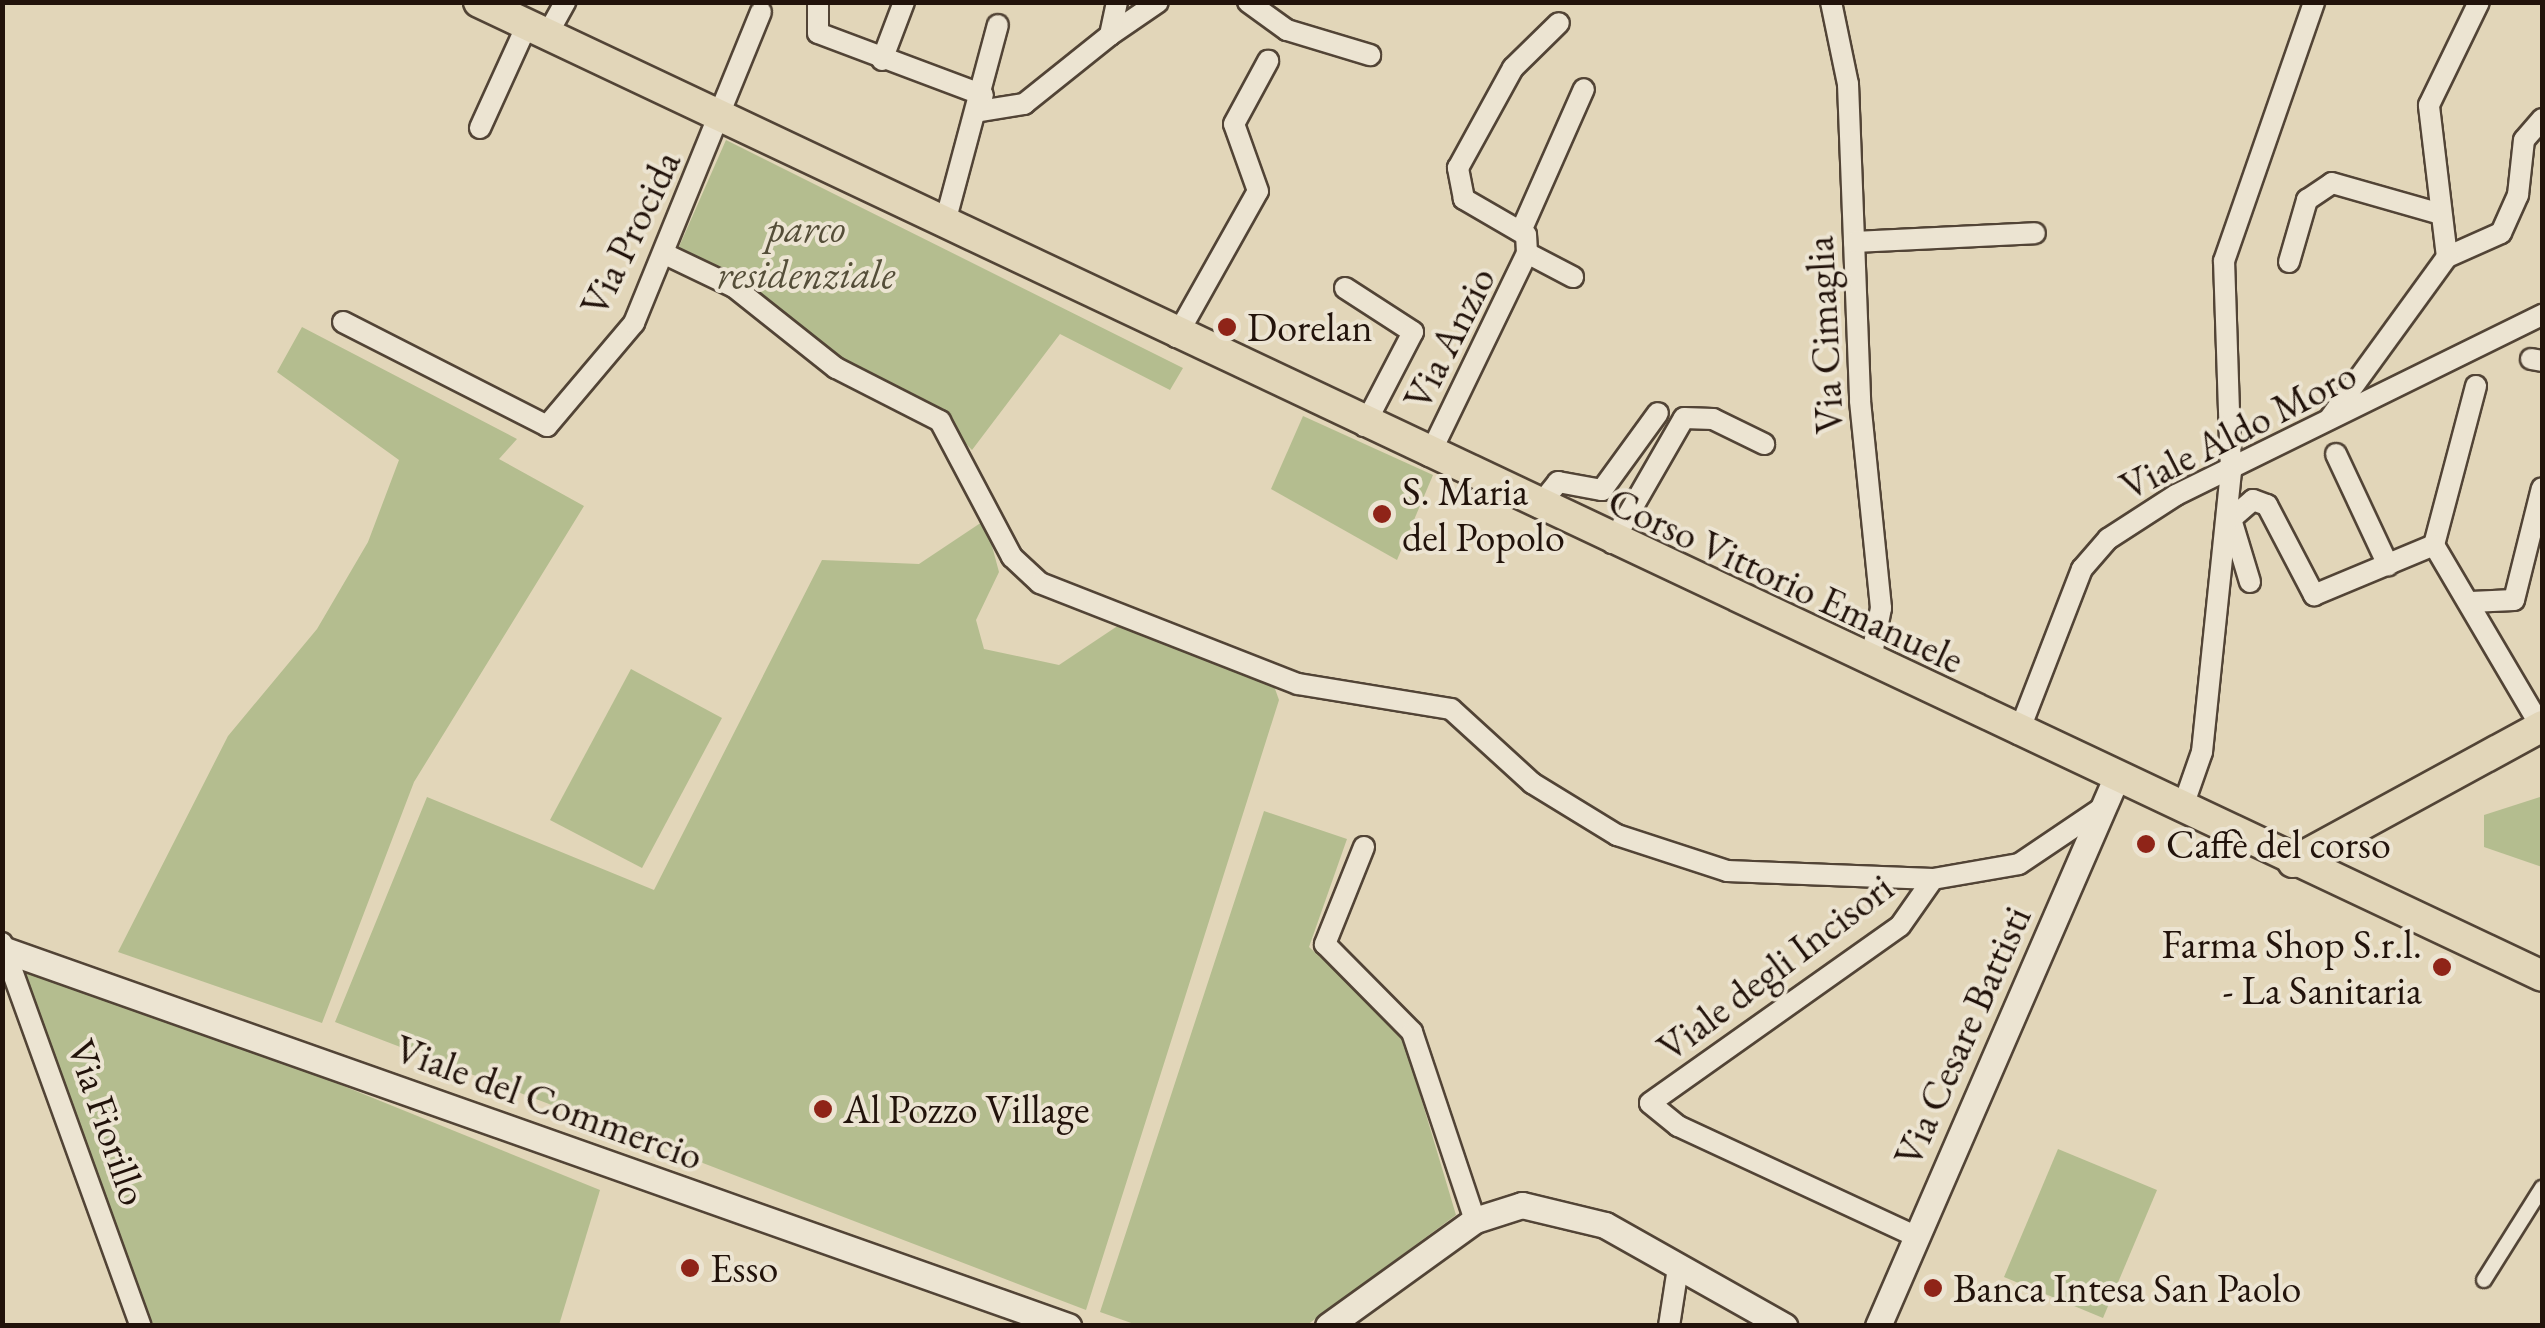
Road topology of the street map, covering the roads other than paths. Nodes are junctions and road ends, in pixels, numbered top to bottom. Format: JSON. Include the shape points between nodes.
{"nodes":[{"id":1,"x":479,"y":2,"type":"edge"},
{"id":2,"x":565,"y":2,"type":"edge"},
{"id":3,"x":904,"y":2,"type":"edge"},
{"id":4,"x":1117,"y":2,"type":"edge"},
{"id":5,"x":1158,"y":2,"type":"edge"},
{"id":6,"x":1248,"y":2,"type":"edge"},
{"id":7,"x":1831,"y":2,"type":"edge"},
{"id":8,"x":2314,"y":2,"type":"edge"},
{"id":9,"x":2479,"y":2,"type":"edge"},
{"id":10,"x":810,"y":5,"type":"edge"},
{"id":11,"x":761,"y":12,"type":"dead end"},
{"id":12,"x":1559,"y":22,"type":"dead end"},
{"id":13,"x":998,"y":26,"type":"dead end"},
{"id":14,"x":537,"y":30,"type":"junction"},
{"id":15,"x":1110,"y":36,"type":"junction"},
{"id":16,"x":1370,"y":55,"type":"dead end"},
{"id":17,"x":882,"y":60,"type":"junction"},
{"id":18,"x":1268,"y":62,"type":"dead end"},
{"id":19,"x":1584,"y":89,"type":"dead end"},
{"id":20,"x":982,"y":103,"type":"junction"},
{"id":21,"x":722,"y":118,"type":"junction"},
{"id":22,"x":2542,"y":119,"type":"edge"},
{"id":23,"x":480,"y":128,"type":"dead end"},
{"id":24,"x":2437,"y":213,"type":"junction"},
{"id":25,"x":944,"y":226,"type":"junction"},
{"id":26,"x":1521,"y":232,"type":"junction"},
{"id":27,"x":2035,"y":233,"type":"dead end"},
{"id":28,"x":1854,"y":242,"type":"junction"},
{"id":29,"x":1527,"y":253,"type":"junction"},
{"id":30,"x":667,"y":255,"type":"junction"},
{"id":31,"x":2447,"y":257,"type":"junction"},
{"id":32,"x":2290,"y":262,"type":"dead end"},
{"id":33,"x":1573,"y":277,"type":"dead end"},
{"id":34,"x":1345,"y":288,"type":"dead end"},
{"id":35,"x":2542,"y":315,"type":"edge"},
{"id":36,"x":343,"y":322,"type":"dead end"},
{"id":37,"x":1176,"y":336,"type":"junction"},
{"id":38,"x":2476,"y":386,"type":"dead end"},
{"id":39,"x":1658,"y":414,"type":"dead end"},
{"id":40,"x":2325,"y":424,"type":"junction"},
{"id":41,"x":1364,"y":426,"type":"junction"},
{"id":42,"x":1764,"y":444,"type":"dead end"},
{"id":43,"x":2336,"y":454,"type":"dead end"},
{"id":44,"x":1429,"y":456,"type":"junction"},
{"id":45,"x":2231,"y":471,"type":"junction"},
{"id":46,"x":2542,"y":493,"type":"edge"},
{"id":47,"x":1538,"y":507,"type":"junction"},
{"id":48,"x":1612,"y":543,"type":"junction"},
{"id":49,"x":2434,"y":544,"type":"junction"},
{"id":50,"x":2388,"y":565,"type":"junction"},
{"id":51,"x":2250,"y":582,"type":"dead end"},
{"id":52,"x":2471,"y":602,"type":"dead end"},
{"id":53,"x":1870,"y":664,"type":"junction"},
{"id":54,"x":2539,"y":718,"type":"edge"},
{"id":55,"x":2018,"y":734,"type":"junction"},
{"id":56,"x":2116,"y":778,"type":"junction"},
{"id":57,"x":2105,"y":806,"type":"junction"},
{"id":58,"x":2182,"y":809,"type":"junction"},
{"id":59,"x":1364,"y":847,"type":"dead end"},
{"id":60,"x":2293,"y":862,"type":"junction"},
{"id":61,"x":1933,"y":879,"type":"junction"},
{"id":62,"x":3,"y":947,"type":"edge"},
{"id":63,"x":2542,"y":976,"type":"edge"},
{"id":64,"x":2542,"y":1188,"type":"edge"},
{"id":65,"x":1475,"y":1220,"type":"junction"},
{"id":66,"x":1913,"y":1235,"type":"junction"},
{"id":67,"x":1678,"y":1268,"type":"junction"},
{"id":68,"x":2484,"y":1280,"type":"dead end"},
{"id":69,"x":141,"y":1326,"type":"edge"},
{"id":70,"x":1068,"y":1326,"type":"edge"},
{"id":71,"x":1328,"y":1326,"type":"edge"},
{"id":72,"x":1669,"y":1326,"type":"edge"},
{"id":73,"x":1784,"y":1326,"type":"edge"},
{"id":74,"x":1878,"y":1326,"type":"edge"}],
"edges":[{"from":1,"to":14,"type":"main road","name":"Corso Vittorio Emanuele"},
{"from":2,"to":14,"type":"street"},
{"from":3,"to":17,"type":"street"},
{"from":4,"to":15,"type":"street"},
{"from":5,"to":15,"type":"street"},
{"from":6,"to":16,"type":"street","via":[[1288,30]]},
{"from":7,"to":28,"type":"street","name":"Via Cimaglia","via":[[1848,84]]},
{"from":8,"to":45,"type":"street","via":[[2224,262]]},
{"from":9,"to":24,"type":"street","via":[[2429,105]]},
{"from":10,"to":17,"type":"street","via":[[818,33]]},
{"from":11,"to":21,"type":"street","name":"Via Procida"},
{"from":12,"to":26,"type":"street","name":"Via Anzio","via":[[1513,68],[1458,168],[1464,199]]},
{"from":13,"to":20,"type":"street"},
{"from":14,"to":21,"type":"main road","name":"Corso Vittorio Emanuele"},
{"from":14,"to":23,"type":"street"},
{"from":15,"to":20,"type":"street","via":[[1015,109]]},
{"from":17,"to":20,"type":"street"},
{"from":18,"to":37,"type":"street","via":[[1234,124],[1258,191]]},
{"from":19,"to":26,"type":"street"},
{"from":20,"to":25,"type":"street"},
{"from":21,"to":25,"type":"main road","name":"Corso Vittorio Emanuele"},
{"from":21,"to":30,"type":"street","name":"Via Procida"},
{"from":22,"to":31,"type":"street","via":[[2524,140],[2506,226]]},
{"from":24,"to":31,"type":"street"},
{"from":24,"to":32,"type":"street","via":[[2332,183],[2307,200]]},
{"from":25,"to":37,"type":"main road","name":"Corso Vittorio Emanuele"},
{"from":26,"to":29,"type":"street","name":"Via Anzio"},
{"from":27,"to":28,"type":"street"},
{"from":28,"to":53,"type":"street","name":"Via Cimaglia","via":[[1881,608]]},
{"from":29,"to":33,"type":"street"},
{"from":29,"to":44,"type":"street","name":"Via Anzio"},
{"from":30,"to":36,"type":"street","name":"Via Procida","via":[[634,323],[547,426]]},
{"from":30,"to":61,"type":"street","via":[[734,288],[836,368],[940,421],[1012,556],[1040,584],[1298,684],[1451,709],[1532,783],[1617,836],[1728,872]]},
{"from":31,"to":40,"type":"street"},
{"from":34,"to":41,"type":"street","via":[[1413,332]]},
{"from":35,"to":40,"type":"street","name":"Viale Aldo Moro"},
{"from":37,"to":41,"type":"main road","name":"Corso Vittorio Emanuele"},
{"from":38,"to":49,"type":"street"},
{"from":39,"to":47,"type":"street","via":[[1602,490],[1558,482]]},
{"from":40,"to":45,"type":"street","name":"Viale Aldo Moro"},
{"from":41,"to":44,"type":"main road","name":"Corso Vittorio Emanuele"},
{"from":42,"to":48,"type":"street","via":[[1713,419],[1684,418]]},
{"from":43,"to":50,"type":"street"},
{"from":44,"to":47,"type":"main road","name":"Corso Vittorio Emanuele"},
{"from":45,"to":55,"type":"street","name":"Viale Aldo Moro","via":[[2141,515],[2082,569]]},
{"from":45,"to":58,"type":"street","via":[[2202,752]]},
{"from":46,"to":52,"type":"street","via":[[2514,600]]},
{"from":47,"to":48,"type":"main road","name":"Corso Vittorio Emanuele"},
{"from":48,"to":53,"type":"main road","name":"Corso Vittorio Emanuele"},
{"from":49,"to":50,"type":"street"},
{"from":49,"to":54,"type":"street"},
{"from":50,"to":51,"type":"street","via":[[2308,594],[2267,505],[2253,500],[2230,519]]},
{"from":53,"to":55,"type":"main road","name":"Corso Vittorio Emanuele"},
{"from":54,"to":60,"type":"main road"},
{"from":55,"to":56,"type":"main road","name":"Corso Vittorio Emanuele"},
{"from":56,"to":57,"type":"street","name":"Via Cesare Battisti"},
{"from":56,"to":58,"type":"main road","name":"Corso Vittorio Emanuele"},
{"from":57,"to":61,"type":"street","via":[[2019,864]]},
{"from":57,"to":66,"type":"street","name":"Via Cesare Battisti"},
{"from":58,"to":60,"type":"main road","name":"Corso Vittorio Emanuele"},
{"from":59,"to":65,"type":"street","via":[[1325,944],[1412,1032]]},
{"from":60,"to":63,"type":"main road","name":"Corso Vittorio Emanuele"},
{"from":61,"to":66,"type":"street","name":"Viale degli Incisori","via":[[1900,926],[1650,1104],[1678,1126]]},
{"from":62,"to":69,"type":"street","name":"Via Fiorillo"},
{"from":62,"to":70,"type":"street","name":"Viale del Commercio"},
{"from":64,"to":68,"type":"street"},
{"from":65,"to":67,"type":"street","via":[[1522,1204],[1568,1211]]},
{"from":65,"to":71,"type":"street"},
{"from":66,"to":74,"type":"street","name":"Via Cesare Battisti"},
{"from":67,"to":72,"type":"street"},
{"from":67,"to":73,"type":"street"}]}
